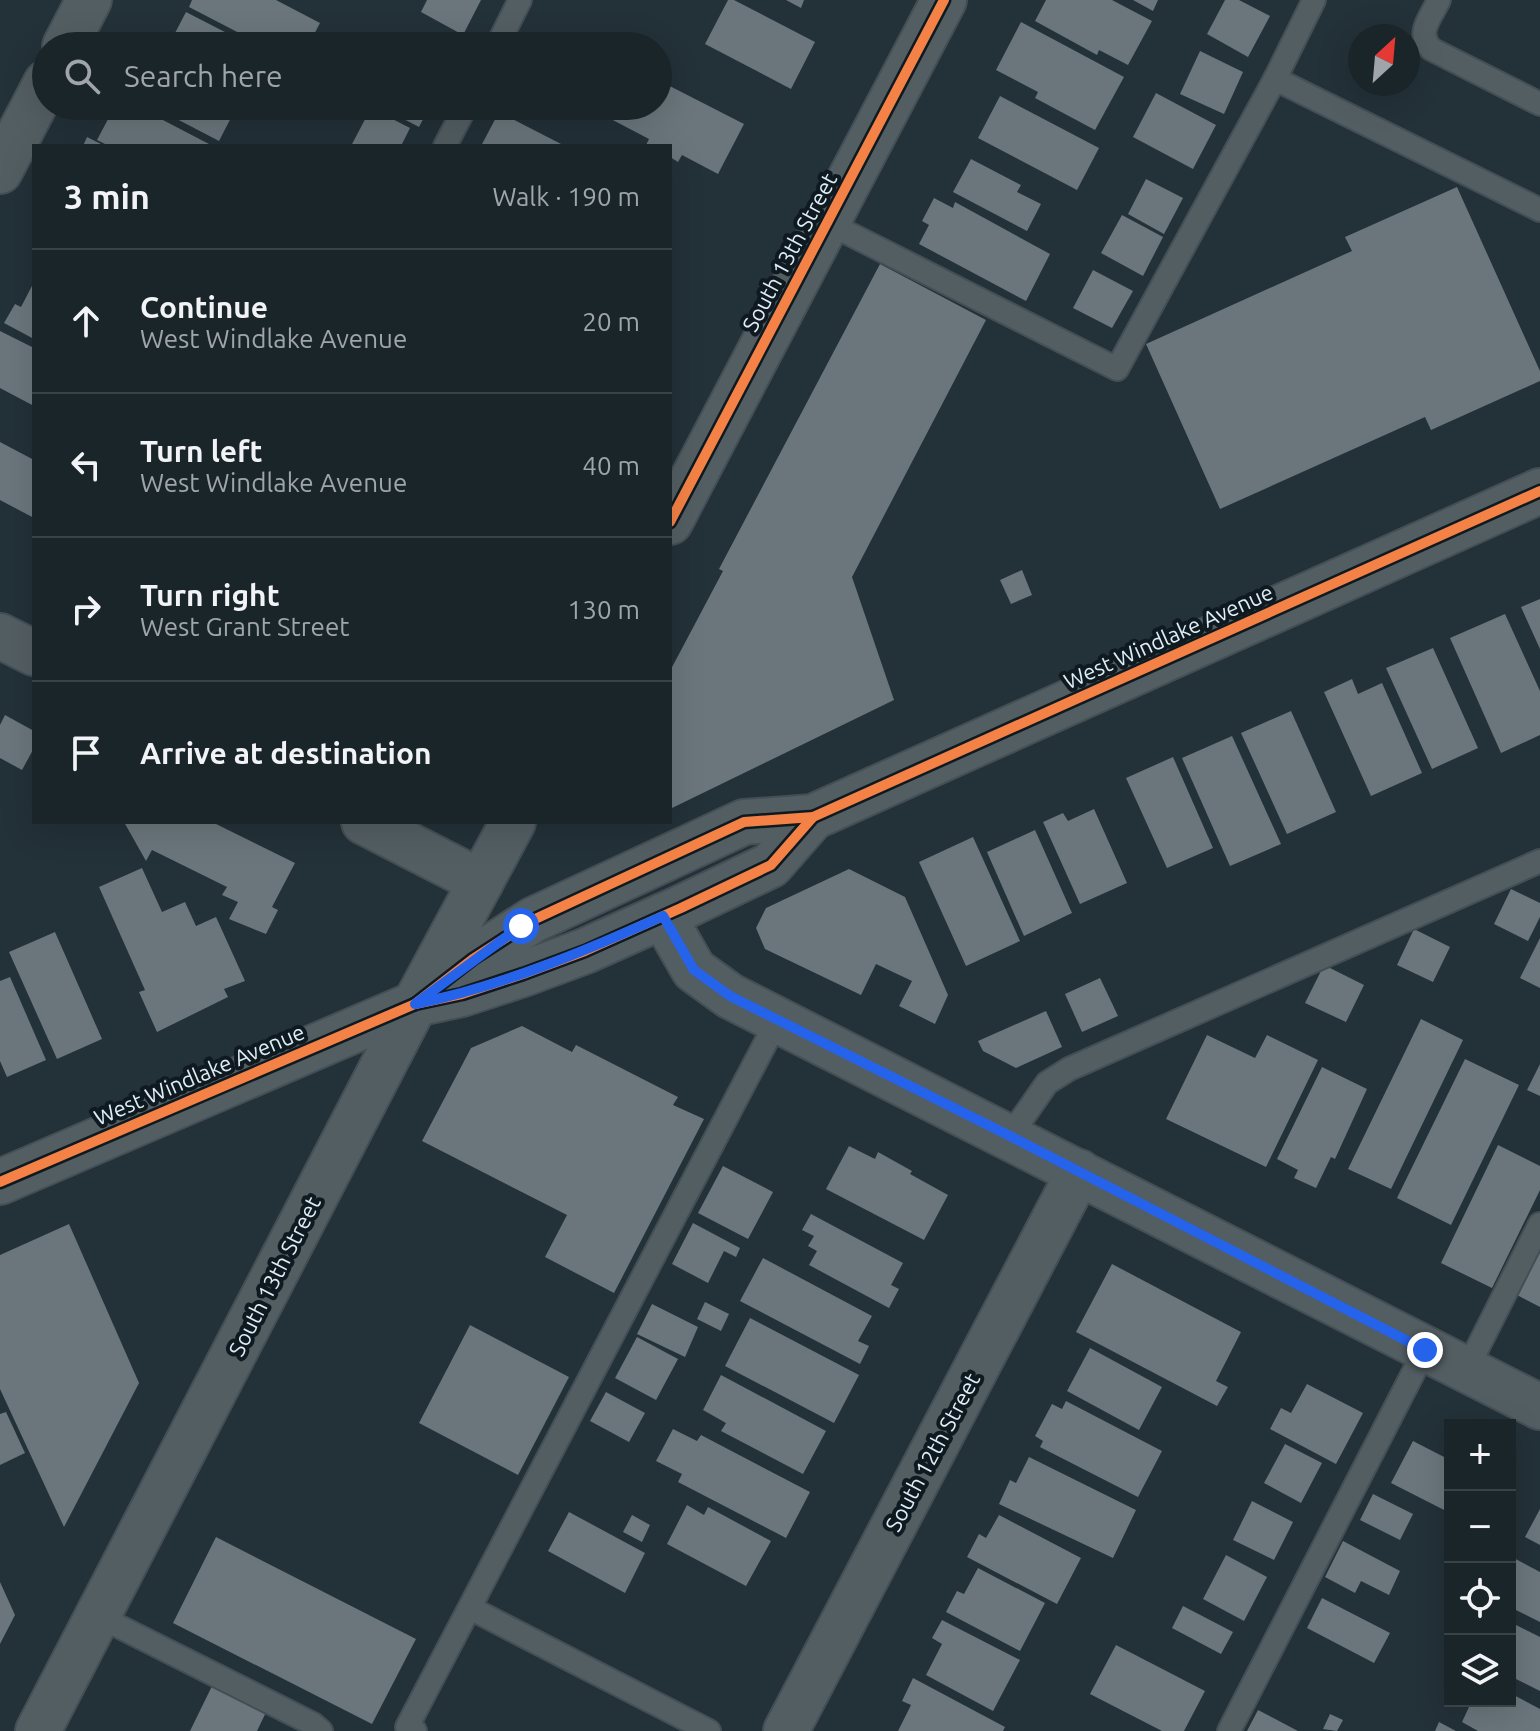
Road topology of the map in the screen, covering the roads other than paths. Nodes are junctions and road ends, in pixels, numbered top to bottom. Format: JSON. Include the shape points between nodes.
{"nodes":[{"id":1,"x":89,"y":0,"type":"edge"},
{"id":2,"x":520,"y":0,"type":"edge"},
{"id":3,"x":944,"y":0,"type":"edge"},
{"id":4,"x":1314,"y":0,"type":"edge"},
{"id":5,"x":1439,"y":0,"type":"edge"},
{"id":6,"x":72,"y":32,"type":"edge"},
{"id":7,"x":504,"y":32,"type":"edge"},
{"id":8,"x":1275,"y":79,"type":"junction"},
{"id":9,"x":1540,"y":104,"type":"edge"},
{"id":10,"x":32,"y":110,"type":"edge"},
{"id":11,"x":459,"y":120,"type":"edge"},
{"id":12,"x":446,"y":144,"type":"edge"},
{"id":13,"x":0,"y":171,"type":"edge"},
{"id":14,"x":1540,"y":210,"type":"edge"},
{"id":15,"x":828,"y":223,"type":"junction"},
{"id":16,"x":1540,"y":491,"type":"edge"},
{"id":17,"x":672,"y":518,"type":"edge"},
{"id":18,"x":0,"y":636,"type":"edge"},
{"id":19,"x":32,"y":652,"type":"edge"},
{"id":20,"x":813,"y":817,"type":"junction"},
{"id":21,"x":368,"y":824,"type":"edge"},
{"id":22,"x":512,"y":824,"type":"edge"},
{"id":23,"x":1540,"y":861,"type":"edge"},
{"id":24,"x":481,"y":882,"type":"junction"},
{"id":25,"x":663,"y":916,"type":"junction"},
{"id":26,"x":415,"y":1004,"type":"junction"},
{"id":27,"x":777,"y":1021,"type":"junction"},
{"id":28,"x":1010,"y":1136,"type":"junction"},
{"id":29,"x":1079,"y":1172,"type":"junction"},
{"id":30,"x":0,"y":1182,"type":"edge"},
{"id":31,"x":1540,"y":1224,"type":"edge"},
{"id":32,"x":1425,"y":1350,"type":"junction"},
{"id":33,"x":1466,"y":1371,"type":"junction"},
{"id":34,"x":1540,"y":1407,"type":"edge"},
{"id":35,"x":470,"y":1608,"type":"junction"},
{"id":36,"x":98,"y":1616,"type":"junction"},
{"id":37,"x":316,"y":1729,"type":"edge"},
{"id":38,"x":38,"y":1731,"type":"edge"},
{"id":39,"x":415,"y":1731,"type":"edge"},
{"id":40,"x":709,"y":1731,"type":"edge"},
{"id":41,"x":786,"y":1731,"type":"edge"},
{"id":42,"x":1229,"y":1731,"type":"edge"}],
"edges":[{"from":1,"to":6,"type":"street"},
{"from":2,"to":7,"type":"lane"},
{"from":3,"to":15,"type":"street","name":"South 13th Street"},
{"from":4,"to":8,"type":"lane"},
{"from":5,"to":9,"type":"lane","via":[[1423,33],[1431,49]]},
{"from":8,"to":14,"type":"lane"},
{"from":8,"to":15,"type":"lane","via":[[1117,369]]},
{"from":10,"to":13,"type":"street"},
{"from":11,"to":12,"type":"lane"},
{"from":15,"to":17,"type":"street","name":"South 13th Street"},
{"from":16,"to":20,"type":"street","name":"West Windlake Avenue"},
{"from":18,"to":19,"type":"street"},
{"from":20,"to":25,"type":"street","name":"West Windlake Avenue","via":[[771,865]]},
{"from":20,"to":26,"type":"street","name":"West Windlake Avenue","via":[[744,822],[533,920]]},
{"from":21,"to":24,"type":"street"},
{"from":22,"to":24,"type":"street","name":"South 13th Street"},
{"from":23,"to":28,"type":"lane","via":[[1069,1069],[1047,1083]]},
{"from":24,"to":26,"type":"street","name":"South 13th Street"},
{"from":25,"to":26,"type":"street","name":"West Windlake Avenue","via":[[523,974]]},
{"from":25,"to":27,"type":"street","via":[[694,970]]},
{"from":26,"to":30,"type":"street","name":"West Windlake Avenue"},
{"from":26,"to":36,"type":"street","name":"South 13th Street"},
{"from":27,"to":28,"type":"street"},
{"from":27,"to":35,"type":"lane"},
{"from":28,"to":29,"type":"street"},
{"from":29,"to":32,"type":"street"},
{"from":29,"to":41,"type":"street","name":"South 12th Street"},
{"from":31,"to":33,"type":"lane"},
{"from":32,"to":33,"type":"street"},
{"from":32,"to":42,"type":"lane"},
{"from":33,"to":34,"type":"street"},
{"from":35,"to":39,"type":"lane","via":[[407,1727]]},
{"from":35,"to":40,"type":"lane"},
{"from":36,"to":37,"type":"lane"},
{"from":36,"to":38,"type":"street","name":"South 13th Street"}]}
